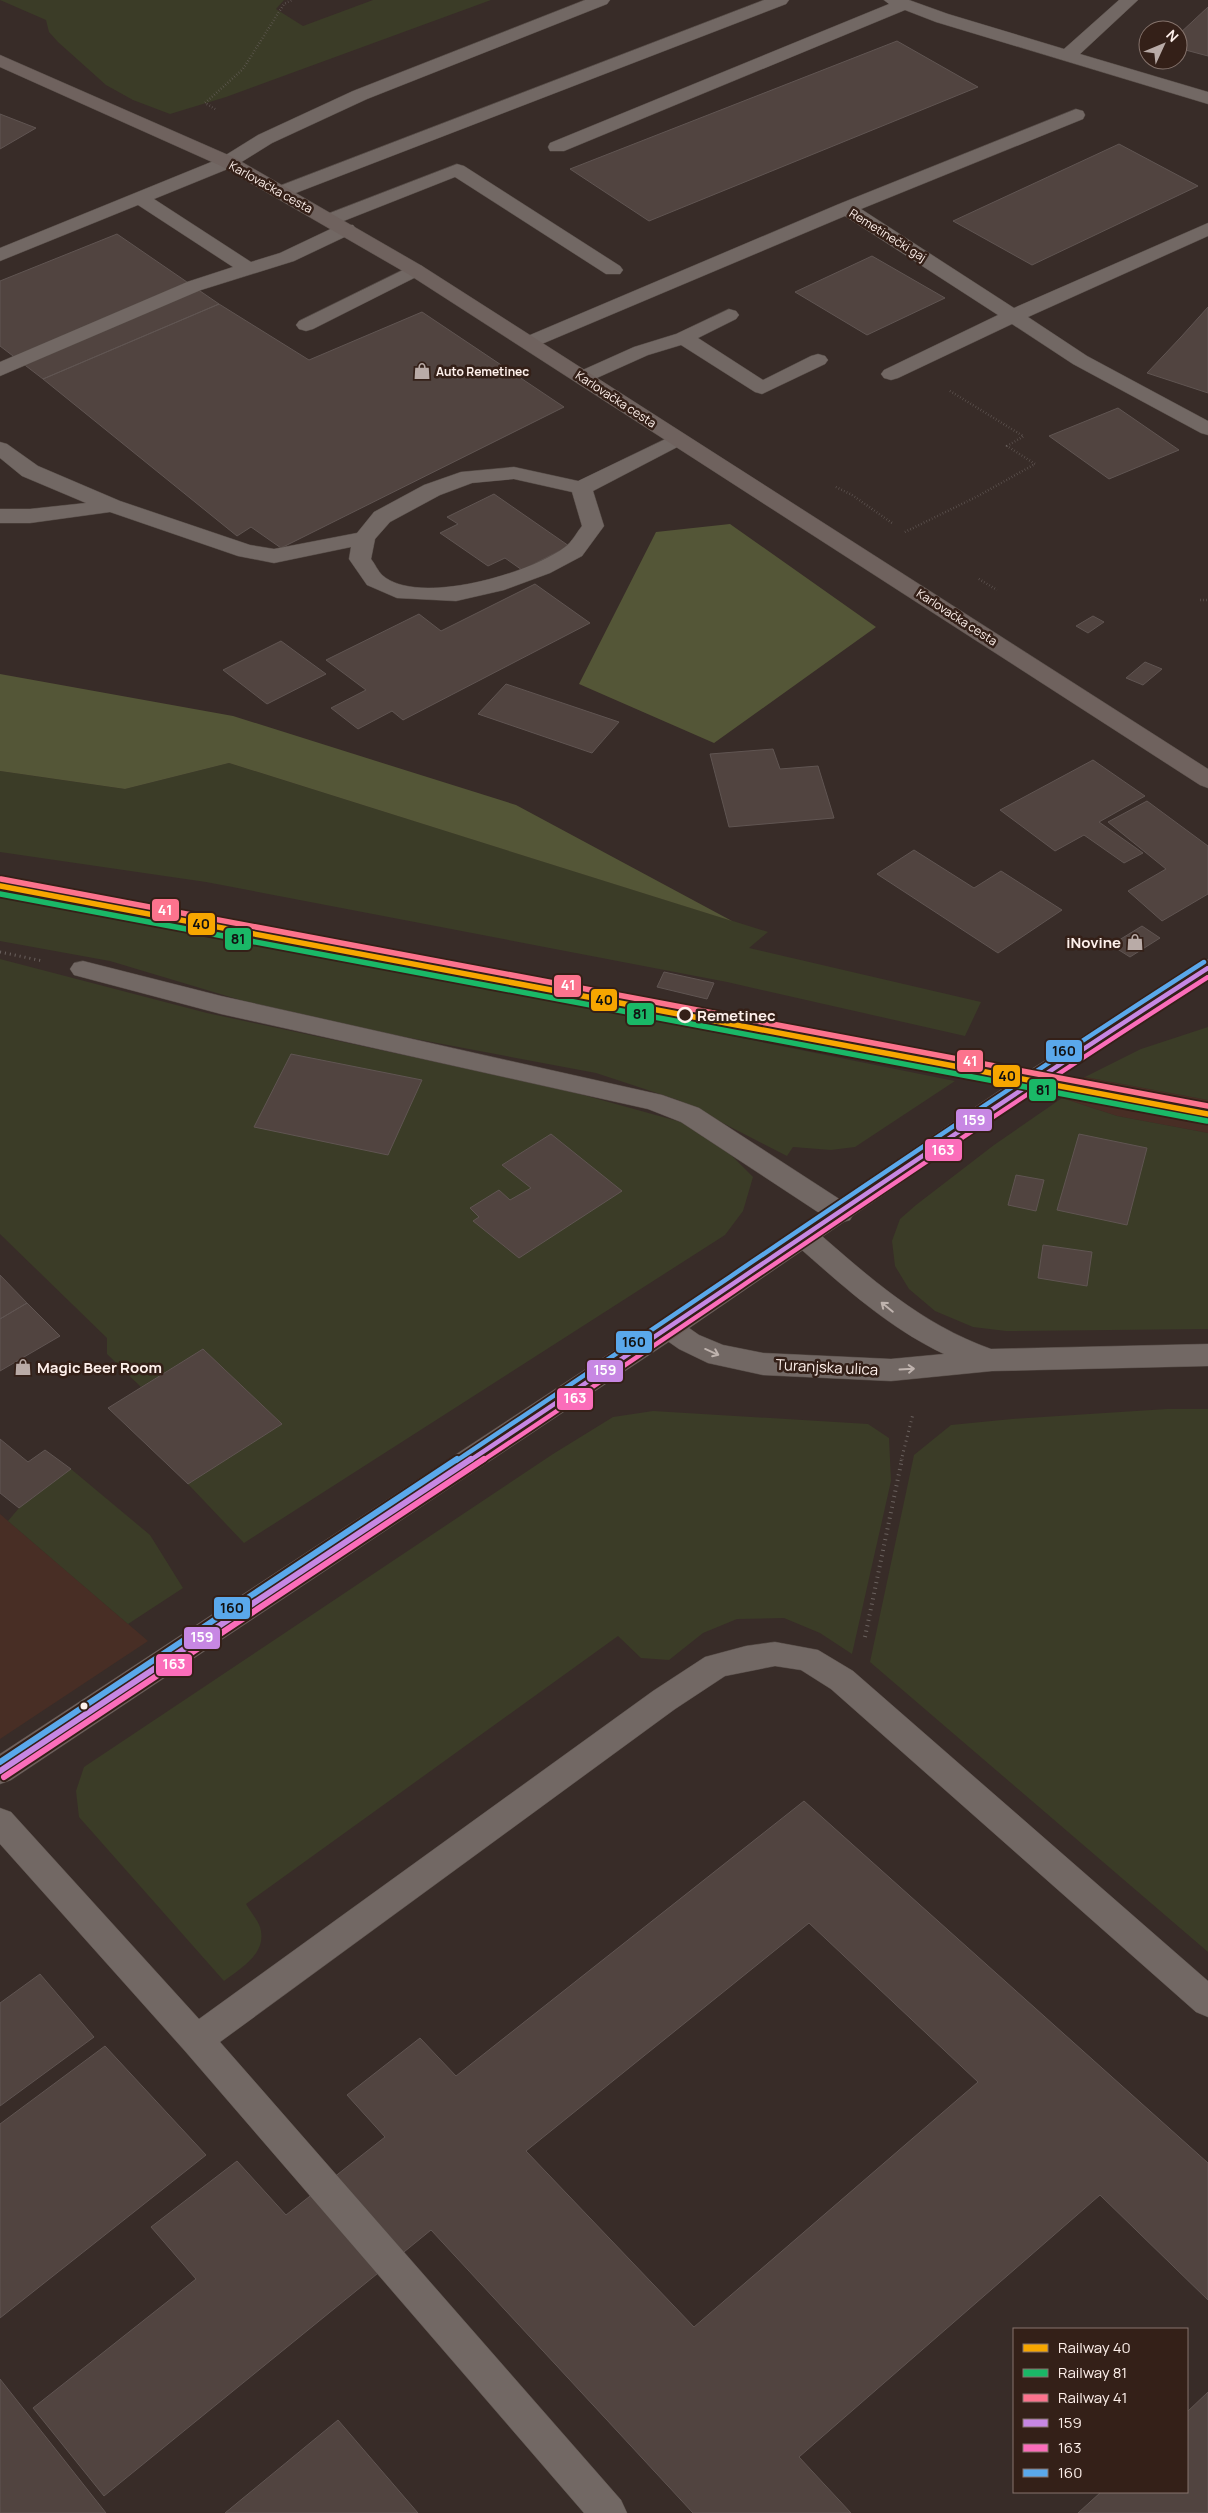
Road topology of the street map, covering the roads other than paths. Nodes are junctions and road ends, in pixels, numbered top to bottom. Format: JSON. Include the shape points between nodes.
{"nodes":[{"id":1,"x":601,"y":0,"type":"edge"},
{"id":2,"x":780,"y":0,"type":"edge"},
{"id":3,"x":1129,"y":0,"type":"edge"},
{"id":4,"x":898,"y":2,"type":"edge"},
{"id":5,"x":1068,"y":56,"type":"junction"},
{"id":6,"x":0,"y":60,"type":"edge"},
{"id":7,"x":1208,"y":98,"type":"edge"},
{"id":8,"x":1076,"y":115,"type":"dead end"},
{"id":9,"x":557,"y":146,"type":"dead end"},
{"id":10,"x":228,"y":162,"type":"junction"},
{"id":11,"x":281,"y":192,"type":"junction"},
{"id":12,"x":140,"y":198,"type":"junction"},
{"id":13,"x":846,"y":208,"type":"junction"},
{"id":14,"x":338,"y":224,"type":"junction"},
{"id":15,"x":1208,"y":229,"type":"edge"},
{"id":16,"x":0,"y":255,"type":"edge"},
{"id":17,"x":249,"y":269,"type":"junction"},
{"id":18,"x":415,"y":270,"type":"junction"},
{"id":19,"x":613,"y":270,"type":"dead end"},
{"id":20,"x":729,"y":315,"type":"dead end"},
{"id":21,"x":1013,"y":316,"type":"junction"},
{"id":22,"x":306,"y":325,"type":"dead end"},
{"id":23,"x":683,"y":338,"type":"junction"},
{"id":24,"x":530,"y":342,"type":"junction"},
{"id":25,"x":818,"y":360,"type":"dead end"},
{"id":26,"x":0,"y":370,"type":"edge"},
{"id":27,"x":890,"y":374,"type":"dead end"},
{"id":28,"x":583,"y":377,"type":"junction"},
{"id":29,"x":1208,"y":429,"type":"edge"},
{"id":30,"x":678,"y":439,"type":"junction"},
{"id":31,"x":0,"y":448,"type":"edge"},
{"id":32,"x":581,"y":488,"type":"junction"},
{"id":33,"x":112,"y":506,"type":"junction"},
{"id":34,"x":0,"y":516,"type":"edge"},
{"id":35,"x":364,"y":538,"type":"junction"},
{"id":36,"x":1172,"y":756,"type":"junction"},
{"id":37,"x":1208,"y":767,"type":"edge"},
{"id":38,"x":1208,"y":780,"type":"edge"},
{"id":39,"x":1208,"y":968,"type":"edge"},
{"id":40,"x":83,"y":969,"type":"dead end"},
{"id":41,"x":840,"y":1213,"type":"junction"},
{"id":42,"x":805,"y":1237,"type":"junction"},
{"id":43,"x":669,"y":1328,"type":"junction"},
{"id":44,"x":1208,"y":1355,"type":"edge"},
{"id":45,"x":992,"y":1360,"type":"junction"},
{"id":46,"x":4,"y":1763,"type":"edge"},
{"id":47,"x":0,"y":1822,"type":"edge"},
{"id":48,"x":1208,"y":2002,"type":"edge"},
{"id":49,"x":197,"y":2040,"type":"junction"},
{"id":50,"x":608,"y":2513,"type":"edge"}],
"edges":[{"from":1,"to":10,"type":"street","via":[[360,95],[265,139]]},
{"from":2,"to":11,"type":"street"},
{"from":3,"to":5,"type":"street"},
{"from":4,"to":5,"type":"street"},
{"from":4,"to":9,"type":"street"},
{"from":5,"to":7,"type":"street"},
{"from":6,"to":10,"type":"main road","name":"Karlovačka cesta"},
{"from":8,"to":13,"type":"street"},
{"from":10,"to":11,"type":"main road","name":"Karlovačka cesta"},
{"from":10,"to":12,"type":"street"},
{"from":11,"to":14,"type":"main road","name":"Karlovačka cesta"},
{"from":12,"to":16,"type":"street"},
{"from":12,"to":17,"type":"street"},
{"from":13,"to":21,"type":"street","name":"Remetinečki gaj"},
{"from":13,"to":24,"type":"street","name":"Remetinečki gaj"},
{"from":14,"to":17,"type":"street","via":[[287,257]]},
{"from":14,"to":18,"type":"main road","name":"Karlovačka cesta"},
{"from":14,"to":19,"type":"street","via":[[457,170]]},
{"from":15,"to":21,"type":"street"},
{"from":17,"to":26,"type":"street","via":[[194,286]]},
{"from":18,"to":22,"type":"street"},
{"from":18,"to":24,"type":"main road","name":"Karlovačka cesta"},
{"from":20,"to":23,"type":"street"},
{"from":21,"to":27,"type":"street"},
{"from":21,"to":29,"type":"street","name":"Remetinečki gaj","via":[[1080,360]]},
{"from":23,"to":25,"type":"street","via":[[762,388]]},
{"from":23,"to":28,"type":"street","via":[[641,351]]},
{"from":24,"to":28,"type":"main road","name":"Karlovačka cesta"},
{"from":28,"to":30,"type":"main road","name":"Karlovačka cesta"},
{"from":30,"to":32,"type":"street"},
{"from":30,"to":36,"type":"main road","name":"Karlovačka cesta"},
{"from":31,"to":33,"type":"street","via":[[30,472]]},
{"from":32,"to":35,"type":"street","via":[[514,473],[470,477],[432,490],[382,517]]},
{"from":32,"to":35,"type":"street","via":[[593,526],[574,551],[542,568],[496,585],[456,594],[405,593],[375,580],[370,574],[360,560]]},
{"from":33,"to":34,"type":"street","via":[[30,516]]},
{"from":33,"to":35,"type":"street","via":[[246,551],[274,556]]},
{"from":36,"to":37,"type":"main road"},
{"from":36,"to":38,"type":"main road","name":"Karlovačka cesta"},
{"from":39,"to":41,"type":"main road","via":[[1032,1080]]},
{"from":40,"to":41,"type":"street","via":[[221,1005],[654,1101],[690,1115]]},
{"from":41,"to":42,"type":"main road"},
{"from":42,"to":43,"type":"main road"},
{"from":45,"to":42,"type":"street","name":"Turanjska ulica","one_way":true,"via":[[957,1350],[902,1319]]},
{"from":43,"to":45,"type":"street","name":"Turanjska ulica","one_way":true,"via":[[689,1342],[718,1355],[763,1364],[891,1370]]},
{"from":43,"to":46,"type":"main road"},
{"from":44,"to":45,"type":"street","name":"Turanjska ulica"},
{"from":47,"to":49,"type":"street"},
{"from":48,"to":49,"type":"street","via":[[842,1680],[807,1659],[775,1654],[716,1666],[664,1700]]},
{"from":49,"to":50,"type":"street"}]}
